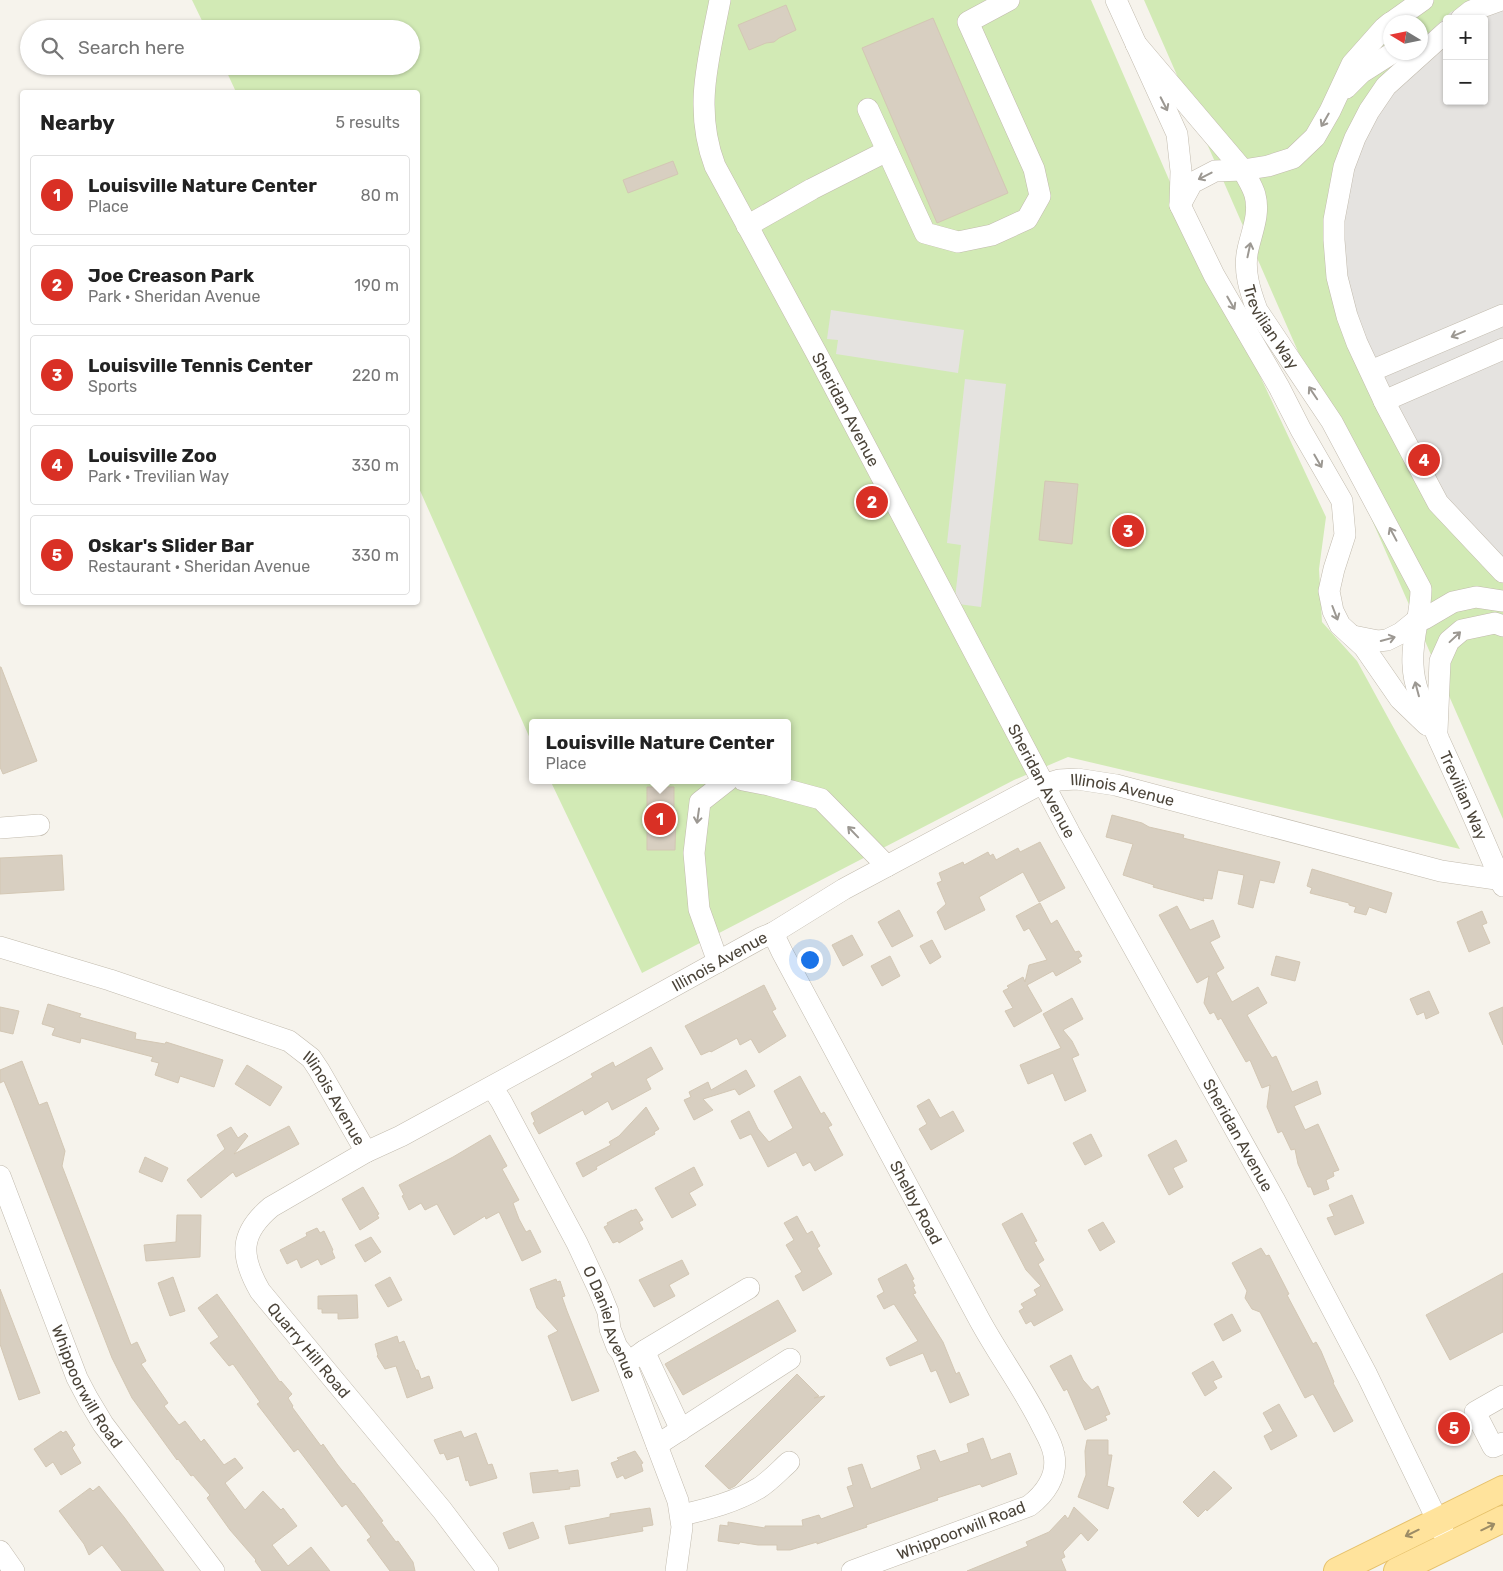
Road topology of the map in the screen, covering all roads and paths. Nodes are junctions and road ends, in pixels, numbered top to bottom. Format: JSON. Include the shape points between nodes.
{"nodes":[{"id":1,"x":720,"y":0,"type":"edge"},
{"id":2,"x":1009,"y":0,"type":"edge"},
{"id":3,"x":1116,"y":0,"type":"edge"},
{"id":4,"x":1423,"y":0,"type":"edge"},
{"id":5,"x":1501,"y":0,"type":"edge"},
{"id":6,"x":1465,"y":10,"type":"edge"},
{"id":7,"x":1402,"y":15,"type":"edge"},
{"id":8,"x":1383,"y":29,"type":"edge"},
{"id":9,"x":1443,"y":32,"type":"edge"},
{"id":10,"x":1443,"y":34,"type":"edge"},
{"id":11,"x":1428,"y":36,"type":"edge"},
{"id":12,"x":1136,"y":44,"type":"junction"},
{"id":13,"x":1383,"y":59,"type":"edge"},
{"id":14,"x":1337,"y":96,"type":"junction"},
{"id":15,"x":868,"y":109,"type":"dead end"},
{"id":16,"x":888,"y":152,"type":"junction"},
{"id":17,"x":1243,"y":170,"type":"junction"},
{"id":18,"x":1180,"y":205,"type":"junction"},
{"id":19,"x":747,"y":226,"type":"junction"},
{"id":20,"x":1503,"y":315,"type":"edge"},
{"id":21,"x":1503,"y":349,"type":"edge"},
{"id":22,"x":1371,"y":371,"type":"junction"},
{"id":23,"x":1384,"y":401,"type":"junction"},
{"id":24,"x":1503,"y":572,"type":"edge"},
{"id":25,"x":1503,"y":601,"type":"edge"},
{"id":26,"x":1417,"y":620,"type":"junction"},
{"id":27,"x":1503,"y":626,"type":"edge"},
{"id":28,"x":1353,"y":636,"type":"junction"},
{"id":29,"x":1437,"y":733,"type":"junction"},
{"id":30,"x":723,"y":784,"type":"edge"},
{"id":31,"x":764,"y":784,"type":"edge"},
{"id":32,"x":1044,"y":784,"type":"junction"},
{"id":33,"x":40,"y":825,"type":"dead end"},
{"id":34,"x":0,"y":828,"type":"edge"},
{"id":35,"x":887,"y":866,"type":"junction"},
{"id":36,"x":1502,"y":882,"type":"edge"},
{"id":37,"x":773,"y":933,"type":"junction"},
{"id":38,"x":0,"y":947,"type":"edge"},
{"id":39,"x":718,"y":962,"type":"junction"},
{"id":40,"x":492,"y":1087,"type":"junction"},
{"id":41,"x":366,"y":1152,"type":"junction"},
{"id":42,"x":0,"y":1176,"type":"edge"},
{"id":43,"x":748,"y":1288,"type":"dead end"},
{"id":44,"x":644,"y":1351,"type":"junction"},
{"id":45,"x":790,"y":1360,"type":"dead end"},
{"id":46,"x":626,"y":1364,"type":"junction"},
{"id":47,"x":1503,"y":1396,"type":"edge"},
{"id":48,"x":681,"y":1430,"type":"junction"},
{"id":49,"x":1503,"y":1443,"type":"edge"},
{"id":50,"x":657,"y":1445,"type":"junction"},
{"id":51,"x":789,"y":1462,"type":"dead end"},
{"id":52,"x":1054,"y":1470,"type":"joint"},
{"id":53,"x":1503,"y":1489,"type":"edge"},
{"id":54,"x":682,"y":1516,"type":"junction"},
{"id":55,"x":1503,"y":1519,"type":"edge"},
{"id":56,"x":1438,"y":1521,"type":"junction"},
{"id":57,"x":1450,"y":1545,"type":"junction"},
{"id":58,"x":0,"y":1552,"type":"edge"},
{"id":59,"x":14,"y":1571,"type":"edge"},
{"id":60,"x":214,"y":1571,"type":"edge"},
{"id":61,"x":488,"y":1571,"type":"edge"},
{"id":62,"x":676,"y":1571,"type":"edge"},
{"id":63,"x":852,"y":1571,"type":"edge"},
{"id":64,"x":1337,"y":1571,"type":"edge"},
{"id":65,"x":1397,"y":1571,"type":"edge"}],
"edges":[{"from":1,"to":19,"type":"street","name":"Sheridan Avenue","via":[[703,102],[706,136],[715,166]]},
{"from":2,"to":16,"type":"street","via":[[968,22],[1034,169],[1040,196],[1027,219],[992,235],[958,242],[924,233]]},
{"from":3,"to":12,"type":"street","name":"Trevilian Way"},
{"from":4,"to":7,"type":"street"},
{"from":5,"to":6,"type":"street"},
{"from":8,"to":14,"type":"street","via":[[1352,64]]},
{"from":9,"to":11,"type":"street"},
{"from":10,"to":22,"type":"street","via":[[1386,86],[1369,111],[1344,167],[1334,220],[1337,277],[1347,316]]},
{"from":12,"to":17,"type":"street","name":"Trevilian Way"},
{"from":12,"to":18,"type":"street","name":"Trevilian Way","one_way":true,"via":[[1177,134]]},
{"from":13,"to":14,"type":"street","via":[[1361,73]]},
{"from":14,"to":17,"type":"street","one_way":true,"via":[[1315,137],[1294,158]]},
{"from":15,"to":16,"type":"street"},
{"from":16,"to":19,"type":"street","via":[[812,188]]},
{"from":17,"to":18,"type":"street","one_way":true,"via":[[1215,171],[1192,183]]},
{"from":26,"to":17,"type":"street","name":"Trevilian Way","one_way":true,"via":[[1421,589],[1414,573],[1332,422],[1258,310],[1250,291],[1246,271],[1257,209],[1255,195]]},
{"from":18,"to":28,"type":"street","name":"Trevilian Way","one_way":true,"via":[[1214,275],[1342,501],[1345,535],[1329,591],[1340,625]]},
{"from":19,"to":32,"type":"street","name":"Sheridan Avenue"},
{"from":20,"to":22,"type":"street","one_way":true},
{"from":21,"to":23,"type":"street"},
{"from":22,"to":23,"type":"street"},
{"from":23,"to":24,"type":"street","via":[[1438,503]]},
{"from":25,"to":26,"type":"street","via":[[1476,597],[1453,602]]},
{"from":28,"to":26,"type":"street","one_way":true,"via":[[1387,640]]},
{"from":29,"to":26,"type":"street","name":"Trevilian Way","one_way":true,"via":[[1423,708],[1416,686],[1413,664]]},
{"from":29,"to":27,"type":"street","one_way":true,"via":[[1440,661],[1449,641],[1462,630],[1495,623]]},
{"from":28,"to":29,"type":"street","name":"Trevilian Way","via":[[1400,699]]},
{"from":29,"to":36,"type":"street","name":"Trevilian Way"},
{"from":30,"to":39,"type":"street","one_way":true,"via":[[700,802],[694,853],[699,910]]},
{"from":35,"to":31,"type":"street","one_way":true,"via":[[821,799]]},
{"from":32,"to":35,"type":"street","name":"Illinois Avenue"},
{"from":32,"to":36,"type":"street","name":"Illinois Avenue","via":[[1077,779],[1116,785],[1441,871]]},
{"from":32,"to":56,"type":"street","name":"Sheridan Avenue","via":[[1274,1199],[1367,1375]]},
{"from":33,"to":34,"type":"street"},
{"from":35,"to":37,"type":"street","name":"Illinois Avenue"},
{"from":37,"to":39,"type":"street","name":"Illinois Avenue"},
{"from":37,"to":52,"type":"street","name":"Shelby Road","via":[[980,1321],[1028,1399],[1052,1447]]},
{"from":38,"to":41,"type":"street","name":"Illinois Avenue","via":[[110,980],[289,1041],[320,1070]]},
{"from":39,"to":40,"type":"street","name":"Illinois Avenue"},
{"from":40,"to":41,"type":"street","name":"Illinois Avenue"},
{"from":40,"to":46,"type":"street","name":"O Daniel Avenue","via":[[581,1251],[608,1312],[610,1329]]},
{"from":41,"to":61,"type":"street","name":"Quarry Hill Road","via":[[283,1199],[259,1217],[250,1230],[245,1257],[250,1273],[273,1308],[412,1473]]},
{"from":42,"to":60,"type":"street","name":"Whippoorwill Road","via":[[77,1378],[88,1399],[103,1424]]},
{"from":43,"to":44,"type":"street"},
{"from":44,"to":46,"type":"street"},
{"from":44,"to":48,"type":"street"},
{"from":45,"to":48,"type":"street"},
{"from":46,"to":50,"type":"street","name":"O Daniel Avenue"},
{"from":47,"to":49,"type":"street","via":[[1475,1412],[1493,1447]]},
{"from":48,"to":50,"type":"street"},
{"from":50,"to":54,"type":"street","name":"O Daniel Avenue"},
{"from":51,"to":54,"type":"street","via":[[760,1488]]},
{"from":52,"to":63,"type":"street","name":"Whippoorwill Road","via":[[1048,1487],[1028,1506]]},
{"from":53,"to":56,"type":"main road"},
{"from":54,"to":62,"type":"street","name":"O Daniel Avenue"},
{"from":57,"to":55,"type":"main road","one_way":true},
{"from":56,"to":57,"type":"street","name":"Sheridan Avenue"},
{"from":56,"to":64,"type":"main road","one_way":true},
{"from":57,"to":65,"type":"main road"},
{"from":58,"to":59,"type":"street"}]}
